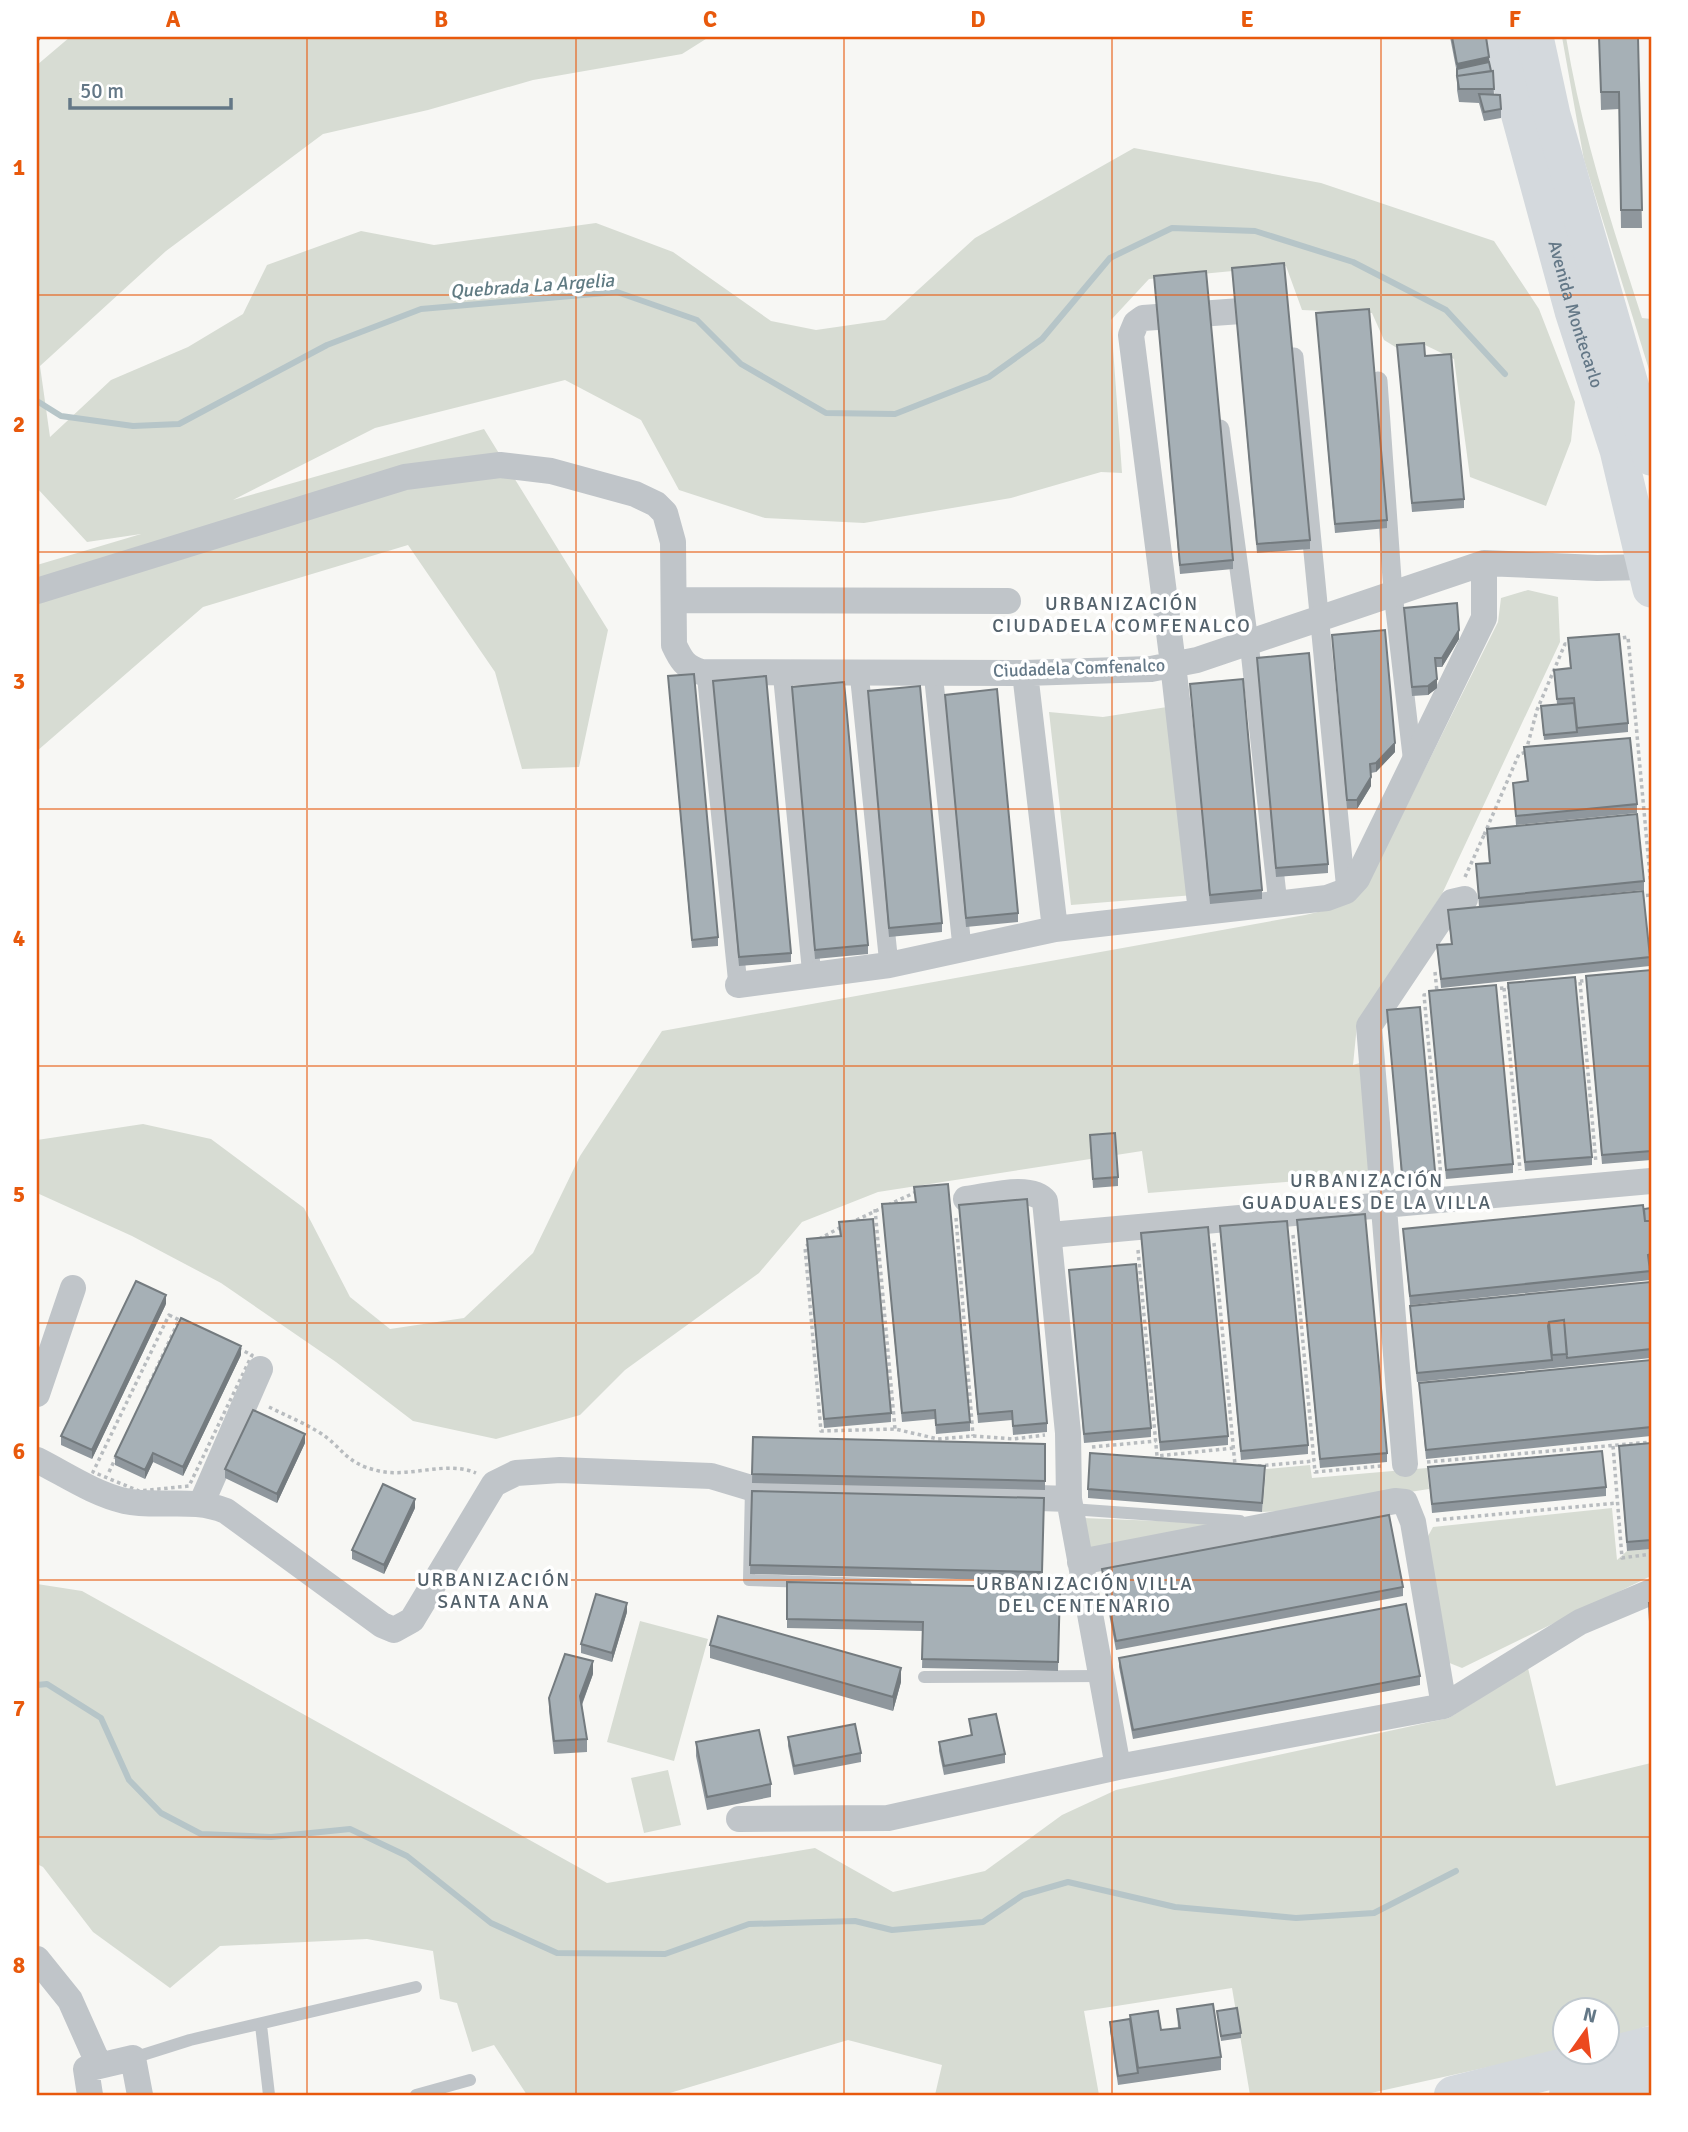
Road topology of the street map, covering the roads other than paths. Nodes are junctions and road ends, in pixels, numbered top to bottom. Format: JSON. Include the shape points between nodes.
{"nodes":[{"id":1,"x":1502,"y":37,"type":"edge"},
{"id":2,"x":1535,"y":37,"type":"edge"},
{"id":3,"x":1255,"y":310,"type":"edge"},
{"id":4,"x":1294,"y":357,"type":"edge"},
{"id":5,"x":1378,"y":382,"type":"edge"},
{"id":6,"x":1217,"y":410,"type":"edge"},
{"id":7,"x":1651,"y":457,"type":"edge"},
{"id":8,"x":1483,"y":563,"type":"junction"},
{"id":9,"x":1650,"y":578,"type":"edge"},
{"id":10,"x":37,"y":591,"type":"edge"},
{"id":11,"x":1394,"y":593,"type":"junction"},
{"id":12,"x":674,"y":600,"type":"junction"},
{"id":13,"x":1008,"y":601,"type":"dead end"},
{"id":14,"x":1321,"y":618,"type":"junction"},
{"id":15,"x":1249,"y":642,"type":"junction"},
{"id":16,"x":1173,"y":664,"type":"junction"},
{"id":17,"x":782,"y":671,"type":"junction"},
{"id":18,"x":859,"y":671,"type":"junction"},
{"id":19,"x":706,"y":672,"type":"junction"},
{"id":20,"x":933,"y":672,"type":"junction"},
{"id":21,"x":1025,"y":673,"type":"junction"},
{"id":22,"x":1413,"y":764,"type":"junction"},
{"id":23,"x":1346,"y":891,"type":"junction"},
{"id":24,"x":1465,"y":899,"type":"road end"},
{"id":25,"x":1278,"y":904,"type":"junction"},
{"id":26,"x":1201,"y":912,"type":"junction"},
{"id":27,"x":1055,"y":929,"type":"junction"},
{"id":28,"x":962,"y":947,"type":"junction"},
{"id":29,"x":889,"y":965,"type":"junction"},
{"id":30,"x":812,"y":976,"type":"junction"},
{"id":31,"x":738,"y":985,"type":"joint"},
{"id":32,"x":1651,"y":1181,"type":"edge"},
{"id":33,"x":1382,"y":1205,"type":"junction"},
{"id":34,"x":961,"y":1207,"type":"edge"},
{"id":35,"x":1050,"y":1235,"type":"junction"},
{"id":36,"x":72,"y":1288,"type":"dead end"},
{"id":37,"x":256,"y":1362,"type":"road end"},
{"id":38,"x":37,"y":1394,"type":"edge"},
{"id":39,"x":37,"y":1460,"type":"edge"},
{"id":40,"x":1405,"y":1464,"type":"road end"},
{"id":41,"x":751,"y":1488,"type":"junction"},
{"id":42,"x":202,"y":1502,"type":"junction"},
{"id":43,"x":1070,"y":1504,"type":"junction"},
{"id":44,"x":1279,"y":1524,"type":"junction"},
{"id":45,"x":1080,"y":1562,"type":"junction"},
{"id":46,"x":918,"y":1585,"type":"edge"},
{"id":47,"x":1030,"y":1588,"type":"edge"},
{"id":48,"x":1085,"y":1590,"type":"junction"},
{"id":49,"x":1651,"y":1592,"type":"edge"},
{"id":50,"x":1103,"y":1667,"type":"junction"},
{"id":51,"x":924,"y":1677,"type":"dead end"},
{"id":52,"x":1444,"y":1706,"type":"junction"},
{"id":53,"x":1118,"y":1768,"type":"junction"},
{"id":54,"x":739,"y":1819,"type":"dead end"},
{"id":55,"x":37,"y":1959,"type":"edge"},
{"id":56,"x":416,"y":1987,"type":"dead end"},
{"id":57,"x":261,"y":2025,"type":"junction"},
{"id":58,"x":1651,"y":2045,"type":"edge"},
{"id":59,"x":133,"y":2058,"type":"junction"},
{"id":60,"x":99,"y":2065,"type":"junction"},
{"id":61,"x":1651,"y":2073,"type":"edge"},
{"id":62,"x":470,"y":2080,"type":"dead end"},
{"id":63,"x":90,"y":2095,"type":"edge"},
{"id":64,"x":140,"y":2095,"type":"edge"},
{"id":65,"x":269,"y":2095,"type":"edge"},
{"id":66,"x":416,"y":2095,"type":"edge"},
{"id":67,"x":1452,"y":2095,"type":"edge"},
{"id":68,"x":1568,"y":2095,"type":"edge"}],
"edges":[{"from":1,"to":9,"type":"main road","name":"Avenida Montecarlo","via":[[1573,311],[1618,450]]},
{"from":2,"to":7,"type":"main road","name":"Avenida Montecarlo","via":[[1552,116]]},
{"from":3,"to":16,"type":"street","via":[[1205,321],[1143,318],[1131,335]]},
{"from":4,"to":14,"type":"street"},
{"from":5,"to":11,"type":"street"},
{"from":6,"to":15,"type":"street"},
{"from":8,"to":9,"type":"street","name":"Ciudadela Comfenalco","via":[[1597,568]]},
{"from":8,"to":11,"type":"street","name":"Ciudadela Comfenalco"},
{"from":8,"to":22,"type":"street","via":[[1484,618]]},
{"from":10,"to":12,"type":"street","via":[[405,477],[500,465],[551,471],[656,504],[665,513],[673,542]]},
{"from":11,"to":14,"type":"street","name":"Ciudadela Comfenalco"},
{"from":11,"to":22,"type":"street"},
{"from":12,"to":13,"type":"street"},
{"from":12,"to":19,"type":"street","via":[[674,645],[689,668]]},
{"from":14,"to":15,"type":"street","name":"Ciudadela Comfenalco"},
{"from":14,"to":23,"type":"street"},
{"from":15,"to":16,"type":"street","name":"Ciudadela Comfenalco"},
{"from":15,"to":25,"type":"street"},
{"from":16,"to":21,"type":"street","name":"Ciudadela Comfenalco","via":[[1151,669]]},
{"from":16,"to":26,"type":"street"},
{"from":17,"to":18,"type":"street","name":"Ciudadela Comfenalco"},
{"from":17,"to":19,"type":"street","name":"Ciudadela Comfenalco"},
{"from":17,"to":30,"type":"street"},
{"from":18,"to":20,"type":"street","name":"Ciudadela Comfenalco"},
{"from":18,"to":29,"type":"street"},
{"from":19,"to":31,"type":"street"},
{"from":20,"to":21,"type":"street","name":"Ciudadela Comfenalco"},
{"from":20,"to":28,"type":"street"},
{"from":21,"to":27,"type":"street"},
{"from":22,"to":23,"type":"street","via":[[1357,879]]},
{"from":23,"to":25,"type":"street"},
{"from":24,"to":33,"type":"street","via":[[1452,902],[1369,1026]]},
{"from":25,"to":26,"type":"street"},
{"from":26,"to":27,"type":"street"},
{"from":27,"to":28,"type":"street"},
{"from":28,"to":29,"type":"street"},
{"from":29,"to":30,"type":"street"},
{"from":30,"to":31,"type":"street"},
{"from":32,"to":33,"type":"street"},
{"from":33,"to":35,"type":"street"},
{"from":33,"to":40,"type":"street"},
{"from":34,"to":35,"type":"street","via":[[1023,1193],[1040,1195]]},
{"from":35,"to":43,"type":"street"},
{"from":36,"to":38,"type":"street"},
{"from":37,"to":42,"type":"street","via":[[248,1397]]},
{"from":39,"to":42,"type":"street","via":[[127,1501]]},
{"from":41,"to":42,"type":"street","via":[[711,1476],[516,1474],[494,1484],[412,1620],[394,1630],[226,1511]]},
{"from":41,"to":43,"type":"street"},
{"from":41,"to":46,"type":"lane","via":[[749,1580]]},
{"from":43,"to":44,"type":"lane"},
{"from":43,"to":45,"type":"street"},
{"from":44,"to":45,"type":"street"},
{"from":44,"to":52,"type":"street","via":[[1402,1501],[1409,1506],[1418,1602]]},
{"from":45,"to":48,"type":"street"},
{"from":47,"to":48,"type":"lane"},
{"from":48,"to":50,"type":"street"},
{"from":49,"to":52,"type":"street","via":[[1580,1622]]},
{"from":50,"to":51,"type":"lane"},
{"from":50,"to":53,"type":"street"},
{"from":52,"to":53,"type":"street"},
{"from":53,"to":54,"type":"street","via":[[888,1818]]},
{"from":55,"to":60,"type":"street","via":[[70,2000]]},
{"from":56,"to":57,"type":"lane"},
{"from":57,"to":59,"type":"lane"},
{"from":57,"to":65,"type":"lane"},
{"from":58,"to":67,"type":"main road"},
{"from":59,"to":60,"type":"street"},
{"from":59,"to":64,"type":"street"},
{"from":60,"to":63,"type":"street","via":[[86,2068]]},
{"from":61,"to":68,"type":"main road"},
{"from":62,"to":66,"type":"lane"}]}
